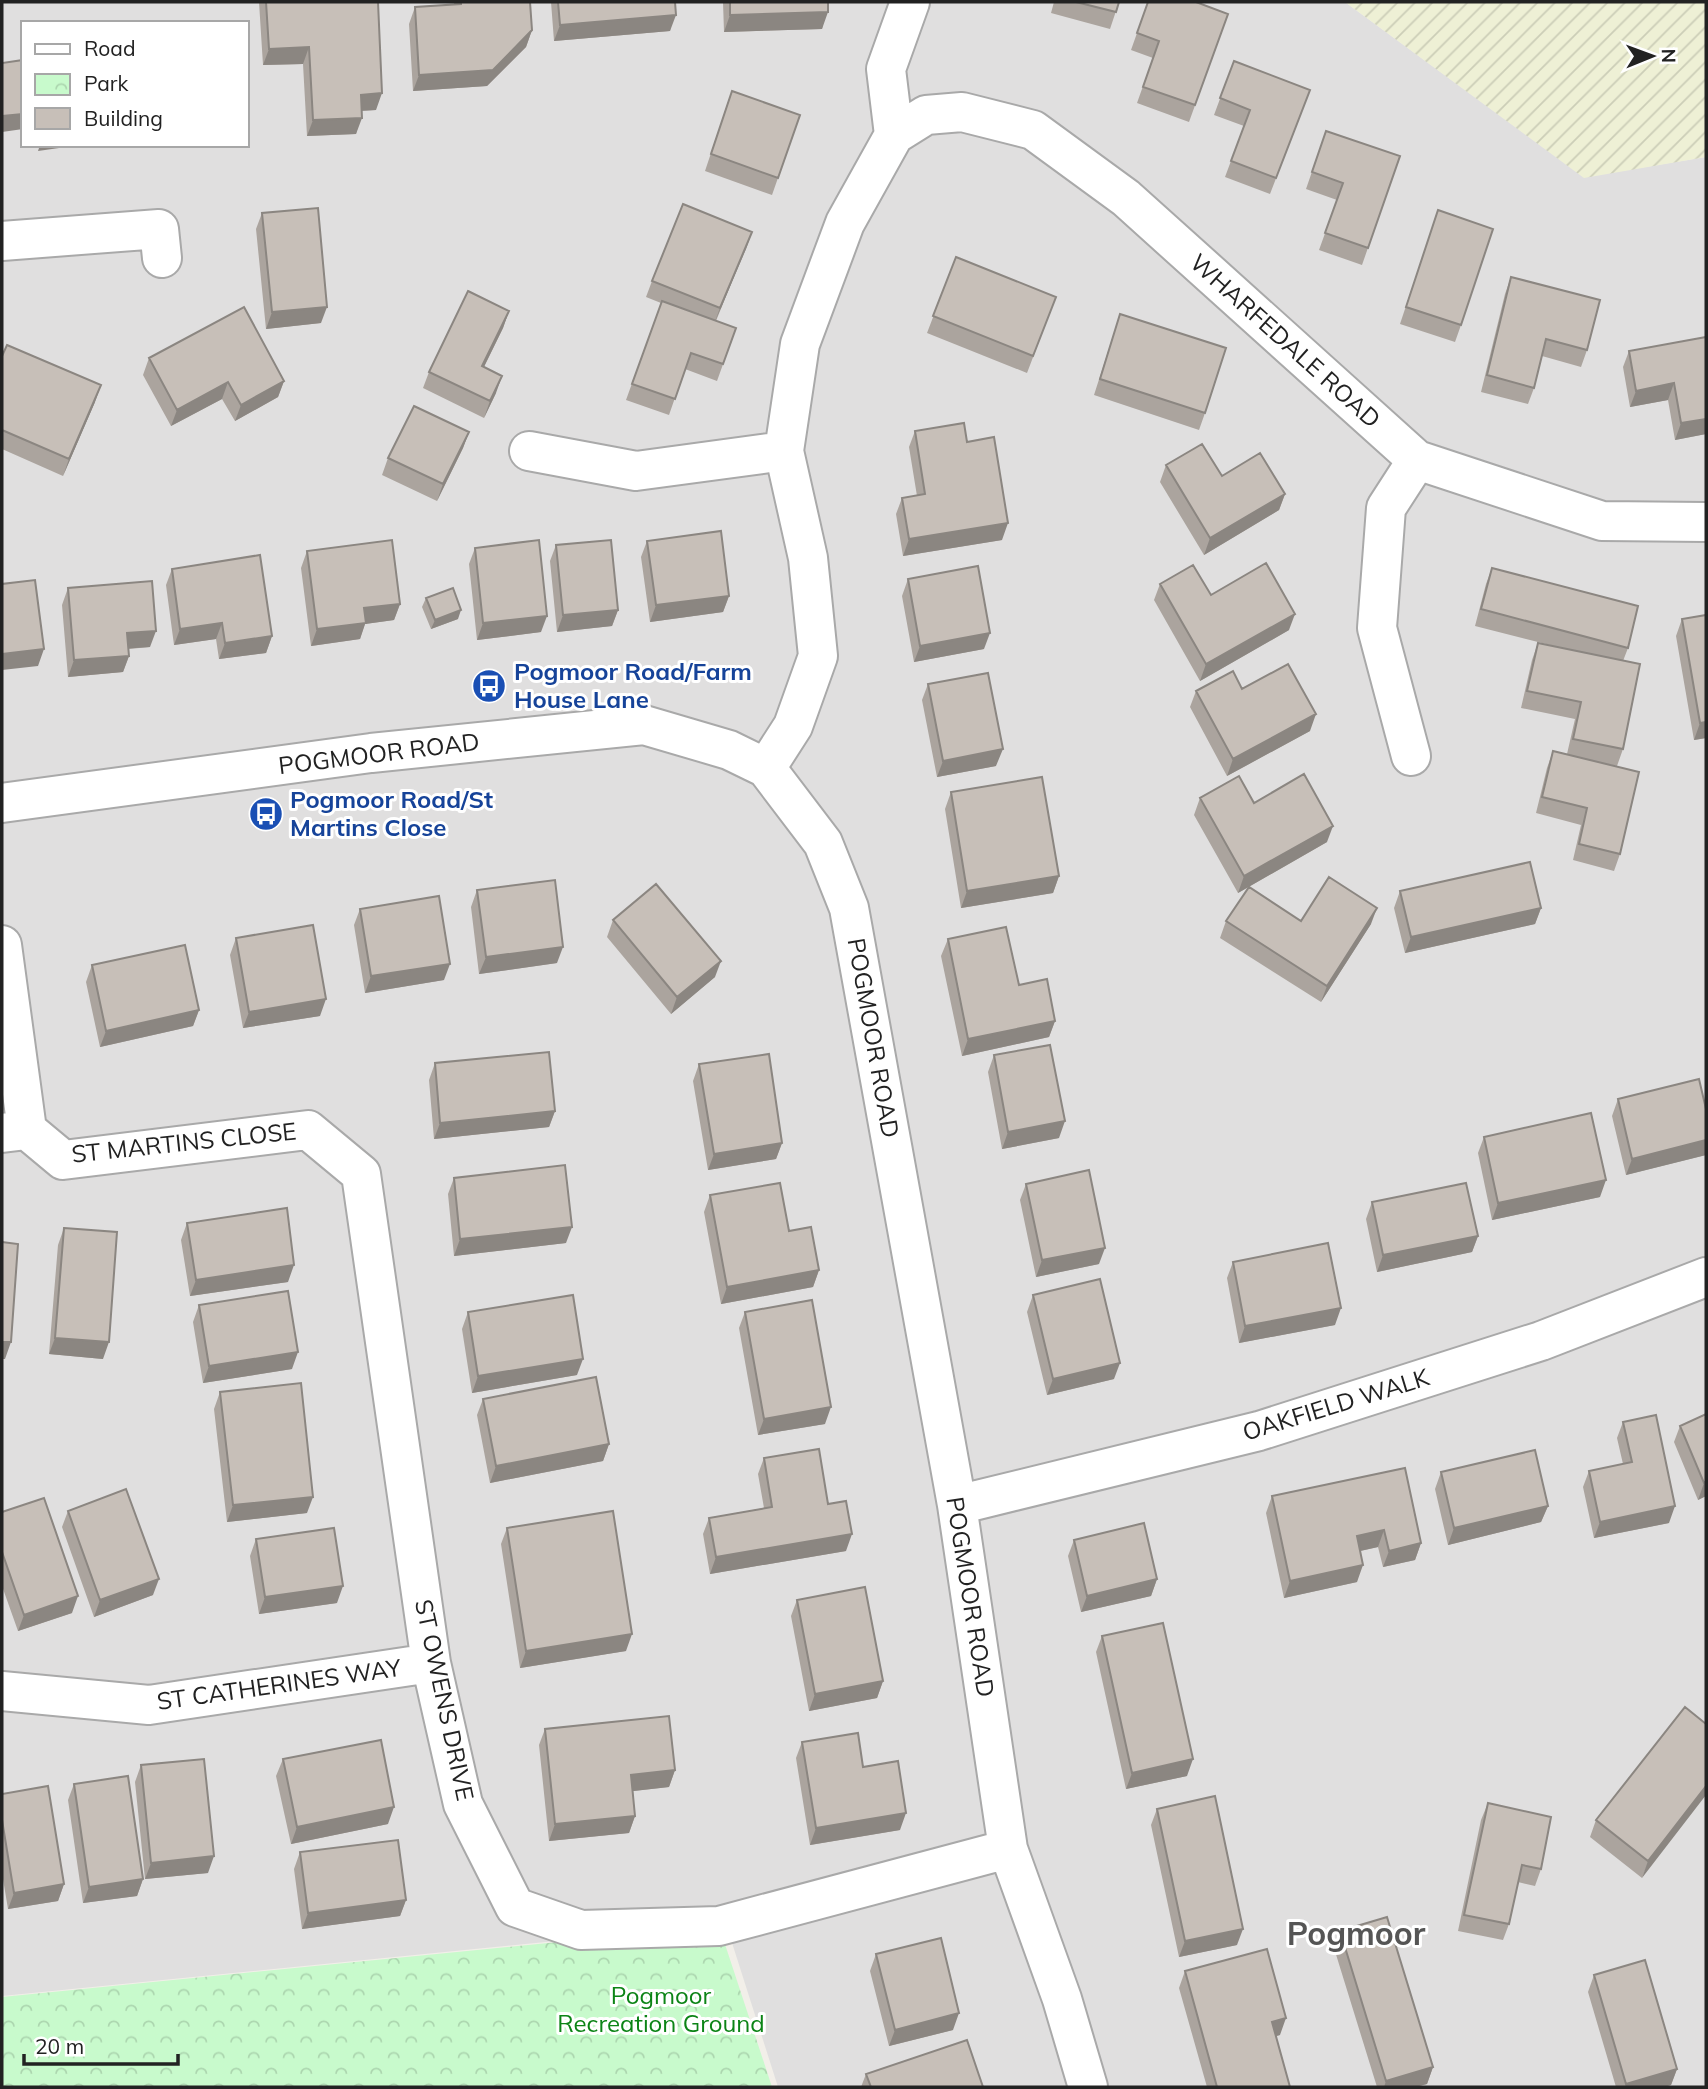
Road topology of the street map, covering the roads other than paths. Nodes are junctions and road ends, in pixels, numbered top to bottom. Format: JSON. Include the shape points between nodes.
{"nodes":[{"id":1,"x":910,"y":2,"type":"edge"},
{"id":2,"x":894,"y":135,"type":"junction"},
{"id":3,"x":2,"y":241,"type":"edge"},
{"id":4,"x":162,"y":257,"type":"dead end"},
{"id":5,"x":529,"y":451,"type":"dead end"},
{"id":6,"x":784,"y":451,"type":"junction"},
{"id":7,"x":1417,"y":460,"type":"junction"},
{"id":8,"x":1706,"y":522,"type":"edge"},
{"id":9,"x":1411,"y":756,"type":"dead end"},
{"id":10,"x":766,"y":768,"type":"junction"},
{"id":11,"x":2,"y":803,"type":"edge"},
{"id":12,"x":2,"y":945,"type":"edge"},
{"id":13,"x":308,"y":1130,"type":"joint"},
{"id":14,"x":14,"y":1131,"type":"edge"},
{"id":15,"x":1706,"y":1277,"type":"edge"},
{"id":16,"x":957,"y":1505,"type":"junction"},
{"id":17,"x":431,"y":1663,"type":"junction"},
{"id":18,"x":2,"y":1691,"type":"edge"},
{"id":19,"x":1008,"y":1849,"type":"junction"},
{"id":20,"x":1088,"y":2087,"type":"edge"}],
"edges":[{"from":1,"to":2,"type":"street","via":[[886,69]]},
{"from":2,"to":6,"type":"street","via":[[845,223],[800,344]]},
{"from":2,"to":7,"type":"street","name":"WHARFEDALE ROAD","via":[[926,116],[962,112],[1032,130],[1126,198]]},
{"from":3,"to":4,"type":"street","via":[[159,229]]},
{"from":5,"to":6,"type":"street","via":[[636,471]]},
{"from":6,"to":10,"type":"street","via":[[808,558],[818,656],[793,726]]},
{"from":7,"to":8,"type":"street","name":"WHARFEDALE ROAD","via":[[1602,521]]},
{"from":7,"to":9,"type":"street","via":[[1386,508],[1377,628]]},
{"from":10,"to":11,"type":"street","name":"POGMOOR ROAD","via":[[729,750],[644,725],[371,753]]},
{"from":10,"to":16,"type":"street","name":"POGMOOR ROAD","via":[[823,842],[849,908]]},
{"from":12,"to":14,"type":"street","name":"ST MARTINS CLOSE"},
{"from":13,"to":14,"type":"street","name":"ST MARTINS CLOSE","via":[[63,1160]]},
{"from":13,"to":17,"type":"street","name":"ST OWENS DRIVE","via":[[361,1174]]},
{"from":15,"to":16,"type":"street","name":"OAKFIELD WALK","via":[[1541,1341],[1259,1431]]},
{"from":16,"to":19,"type":"street","name":"POGMOOR ROAD"},
{"from":17,"to":18,"type":"street","name":"ST CATHERINES WAY","via":[[149,1705]]},
{"from":17,"to":19,"type":"street","name":"ST OWENS DRIVE","via":[[463,1804],[515,1907],[581,1930],[719,1926]]},
{"from":19,"to":20,"type":"street","name":"POGMOOR ROAD"}]}
